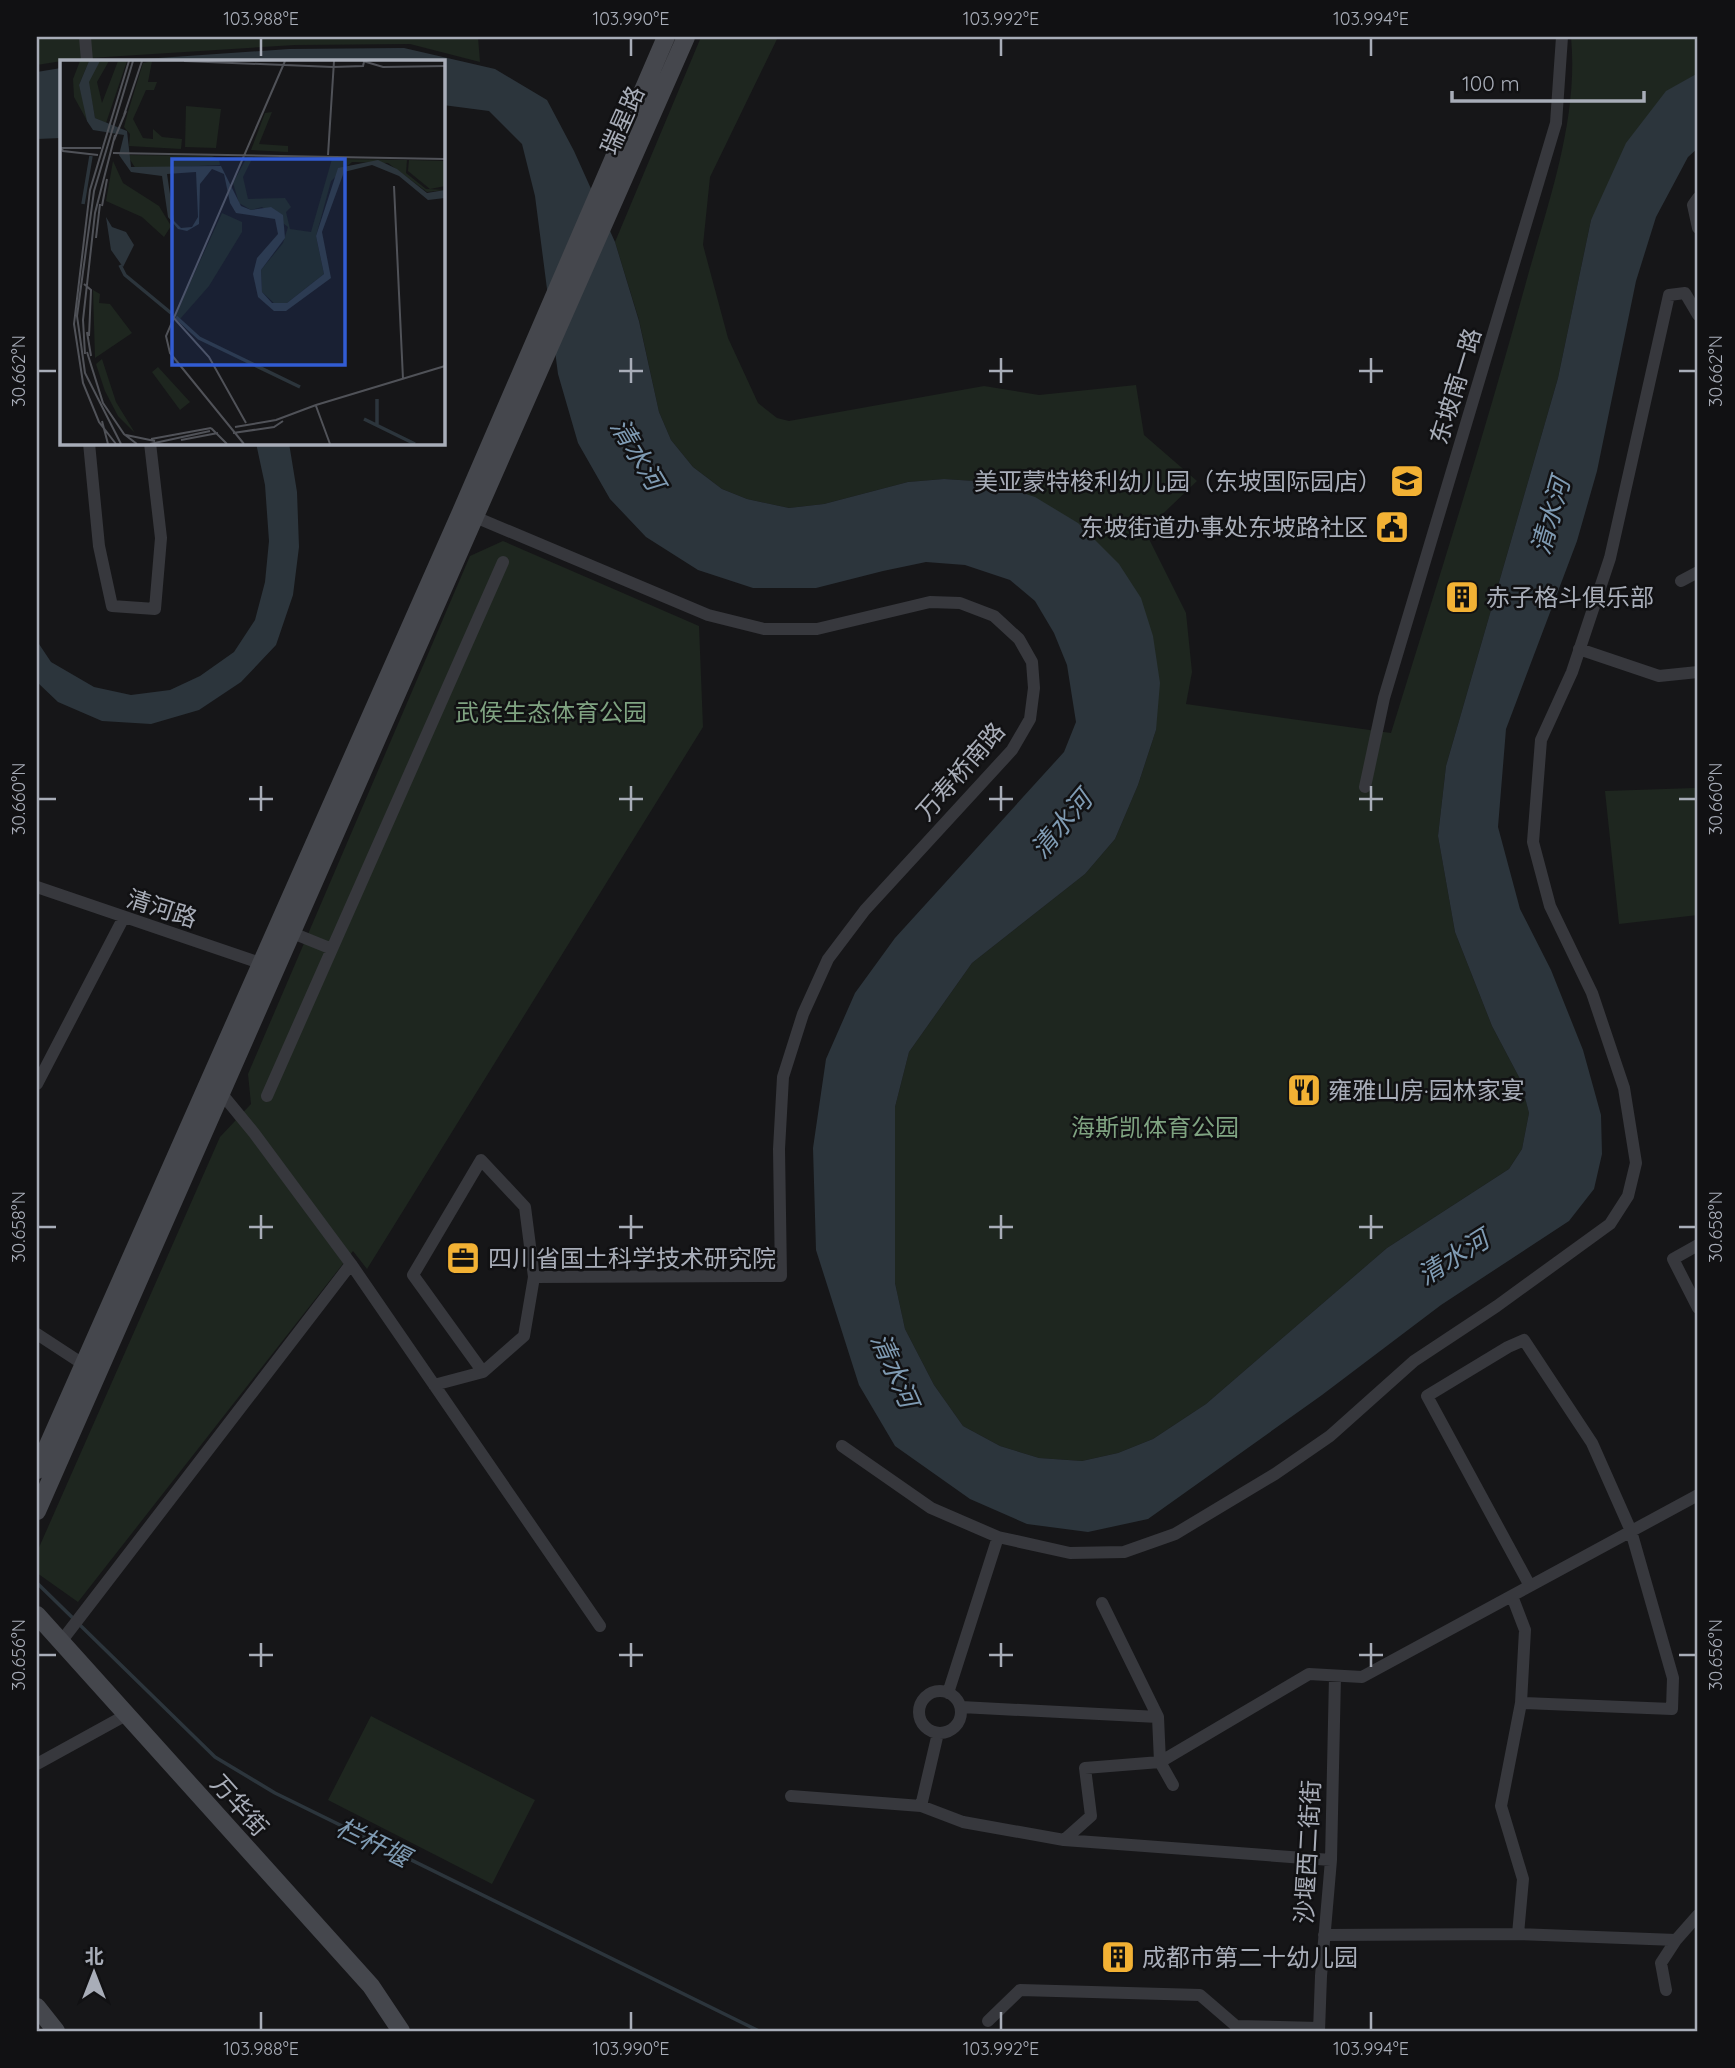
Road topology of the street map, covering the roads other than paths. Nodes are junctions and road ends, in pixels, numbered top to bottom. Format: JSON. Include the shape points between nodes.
{"nodes":[{"id":1,"x":666,"y":37,"type":"edge"},
{"id":2,"x":686,"y":37,"type":"edge"},
{"id":3,"x":1562,"y":37,"type":"edge"},
{"id":4,"x":85,"y":41,"type":"edge"},
{"id":5,"x":87,"y":60,"type":"edge"},
{"id":6,"x":614,"y":181,"type":"junction"},
{"id":7,"x":1698,"y":198,"type":"edge"},
{"id":8,"x":1698,"y":228,"type":"edge"},
{"id":9,"x":1698,"y":315,"type":"edge"},
{"id":10,"x":89,"y":444,"type":"edge"},
{"id":11,"x":150,"y":444,"type":"edge"},
{"id":12,"x":468,"y":514,"type":"junction"},
{"id":13,"x":503,"y":562,"type":"dead end"},
{"id":14,"x":1698,"y":572,"type":"edge"},
{"id":15,"x":1681,"y":581,"type":"dead end"},
{"id":16,"x":1580,"y":649,"type":"junction"},
{"id":17,"x":1698,"y":672,"type":"edge"},
{"id":18,"x":1365,"y":786,"type":"dead end"},
{"id":19,"x":37,"y":887,"type":"edge"},
{"id":20,"x":124,"y":917,"type":"junction"},
{"id":21,"x":290,"y":932,"type":"junction"},
{"id":22,"x":332,"y":949,"type":"junction"},
{"id":23,"x":267,"y":965,"type":"junction"},
{"id":24,"x":37,"y":1084,"type":"edge"},
{"id":25,"x":215,"y":1086,"type":"junction"},
{"id":26,"x":267,"y":1096,"type":"dead end"},
{"id":27,"x":1698,"y":1245,"type":"edge"},
{"id":28,"x":351,"y":1264,"type":"junction"},
{"id":29,"x":534,"y":1277,"type":"junction"},
{"id":30,"x":1698,"y":1308,"type":"edge"},
{"id":31,"x":37,"y":1334,"type":"edge"},
{"id":32,"x":90,"y":1368,"type":"junction"},
{"id":33,"x":483,"y":1371,"type":"junction"},
{"id":34,"x":434,"y":1385,"type":"junction"},
{"id":35,"x":842,"y":1446,"type":"dead end"},
{"id":36,"x":37,"y":1470,"type":"edge"},
{"id":37,"x":1698,"y":1495,"type":"edge"},
{"id":38,"x":37,"y":1511,"type":"edge"},
{"id":39,"x":1630,"y":1531,"type":"junction"},
{"id":40,"x":998,"y":1537,"type":"junction"},
{"id":41,"x":1530,"y":1586,"type":"junction"},
{"id":42,"x":1512,"y":1596,"type":"junction"},
{"id":43,"x":1102,"y":1603,"type":"dead end"},
{"id":44,"x":37,"y":1615,"type":"edge"},
{"id":45,"x":600,"y":1626,"type":"dead end"},
{"id":46,"x":60,"y":1643,"type":"junction"},
{"id":47,"x":1335,"y":1676,"type":"junction"},
{"id":48,"x":948,"y":1693,"type":"junction"},
{"id":49,"x":1521,"y":1703,"type":"junction"},
{"id":50,"x":961,"y":1707,"type":"junction"},
{"id":51,"x":125,"y":1715,"type":"junction"},
{"id":52,"x":1158,"y":1717,"type":"junction"},
{"id":53,"x":938,"y":1733,"type":"junction"},
{"id":54,"x":1160,"y":1762,"type":"junction"},
{"id":55,"x":37,"y":1764,"type":"edge"},
{"id":56,"x":1173,"y":1786,"type":"dead end"},
{"id":57,"x":791,"y":1796,"type":"dead end"},
{"id":58,"x":921,"y":1806,"type":"junction"},
{"id":59,"x":1063,"y":1840,"type":"junction"},
{"id":60,"x":1331,"y":1860,"type":"junction"},
{"id":61,"x":1698,"y":1915,"type":"edge"},
{"id":62,"x":1518,"y":1934,"type":"junction"},
{"id":63,"x":1324,"y":1935,"type":"junction"},
{"id":64,"x":1676,"y":1940,"type":"junction"},
{"id":65,"x":1667,"y":1990,"type":"dead end"},
{"id":66,"x":37,"y":2007,"type":"edge"},
{"id":67,"x":988,"y":2021,"type":"dead end"},
{"id":68,"x":1319,"y":2030,"type":"edge"},
{"id":69,"x":56,"y":2031,"type":"edge"},
{"id":70,"x":401,"y":2031,"type":"edge"}],
"edges":[{"from":1,"to":6,"type":"street","name":"瑞星路"},
{"from":2,"to":6,"type":"street","name":"瑞星路"},
{"from":3,"to":18,"type":"street","name":"东坡南一路","via":[[1556,123],[1384,698]]},
{"from":4,"to":5,"type":"street"},
{"from":6,"to":12,"type":"street","via":[[549,351]]},
{"from":6,"to":12,"type":"street","via":[[537,332]]},
{"from":7,"to":8,"type":"street","via":[[1693,205]]},
{"from":9,"to":16,"type":"street","via":[[1685,293],[1669,295],[1610,558]]},
{"from":10,"to":11,"type":"street","via":[[99,546],[112,606],[155,609],[161,538]]},
{"from":12,"to":21,"type":"street"},
{"from":12,"to":23,"type":"street"},
{"from":12,"to":29,"type":"street","name":"万寿桥南路","via":[[708,615],[764,629],[817,629],[930,602],[960,603],[994,616],[1018,639],[1032,662],[1030,719],[1012,750],[865,910],[828,959],[803,1014],[783,1077],[781,1276]]},
{"from":13,"to":22,"type":"street"},
{"from":14,"to":15,"type":"street"},
{"from":16,"to":17,"type":"street","via":[[1659,676]]},
{"from":16,"to":40,"type":"street","via":[[1541,740],[1533,842],[1550,905],[1592,993],[1623,1088],[1636,1163],[1628,1196],[1616,1215],[1519,1291],[1414,1361],[1330,1436],[1275,1475],[1175,1534],[1124,1552],[1070,1553]]},
{"from":19,"to":20,"type":"street","name":"清河路"},
{"from":20,"to":23,"type":"street","name":"清河路"},
{"from":20,"to":24,"type":"street"},
{"from":21,"to":22,"type":"street"},
{"from":21,"to":23,"type":"street"},
{"from":22,"to":26,"type":"street"},
{"from":23,"to":25,"type":"street"},
{"from":25,"to":28,"type":"street"},
{"from":25,"to":32,"type":"street"},
{"from":27,"to":30,"type":"street","via":[[1673,1259]]},
{"from":28,"to":34,"type":"street"},
{"from":28,"to":46,"type":"street"},
{"from":29,"to":33,"type":"street","via":[[524,1336]]},
{"from":29,"to":33,"type":"street","via":[[525,1207],[481,1160],[412,1275]]},
{"from":31,"to":32,"type":"street"},
{"from":32,"to":36,"type":"street"},
{"from":32,"to":38,"type":"street"},
{"from":33,"to":34,"type":"street"},
{"from":34,"to":45,"type":"street"},
{"from":35,"to":40,"type":"street","via":[[931,1508]]},
{"from":37,"to":39,"type":"street"},
{"from":39,"to":41,"type":"street"},
{"from":39,"to":41,"type":"street","via":[[1592,1443],[1524,1340],[1508,1347],[1427,1396]]},
{"from":39,"to":49,"type":"street","via":[[1673,1678],[1672,1709]]},
{"from":40,"to":48,"type":"street"},
{"from":41,"to":42,"type":"street"},
{"from":42,"to":47,"type":"street","via":[[1362,1677]]},
{"from":42,"to":49,"type":"street","via":[[1525,1630]]},
{"from":43,"to":52,"type":"street"},
{"from":44,"to":46,"type":"street","name":"万华街"},
{"from":46,"to":51,"type":"street","name":"万华街"},
{"from":47,"to":54,"type":"street","via":[[1309,1674]]},
{"from":47,"to":60,"type":"street","name":"沙堰西二街街"},
{"from":48,"to":50,"type":"street"},
{"from":48,"to":53,"type":"street","via":[[929,1694],[919,1710],[922,1723]]},
{"from":49,"to":62,"type":"street","via":[[1501,1807],[1523,1879]]},
{"from":50,"to":52,"type":"street"},
{"from":50,"to":53,"type":"street","via":[[956,1726]]},
{"from":51,"to":55,"type":"street"},
{"from":51,"to":70,"type":"street","name":"万华街","via":[[371,1986]]},
{"from":52,"to":54,"type":"street"},
{"from":53,"to":58,"type":"street"},
{"from":54,"to":56,"type":"street"},
{"from":54,"to":59,"type":"street","via":[[1085,1768],[1091,1816]]},
{"from":57,"to":58,"type":"street"},
{"from":58,"to":59,"type":"street","via":[[962,1822]]},
{"from":59,"to":60,"type":"street"},
{"from":60,"to":63,"type":"street","name":"沙堰西二街街"},
{"from":61,"to":64,"type":"street"},
{"from":62,"to":63,"type":"street"},
{"from":62,"to":64,"type":"street"},
{"from":63,"to":68,"type":"street","name":"沙堰西二街街"},
{"from":64,"to":65,"type":"street","via":[[1661,1963]]},
{"from":66,"to":69,"type":"street"},
{"from":67,"to":68,"type":"street","via":[[1020,1990],[1200,1995],[1236,2026]]}]}
